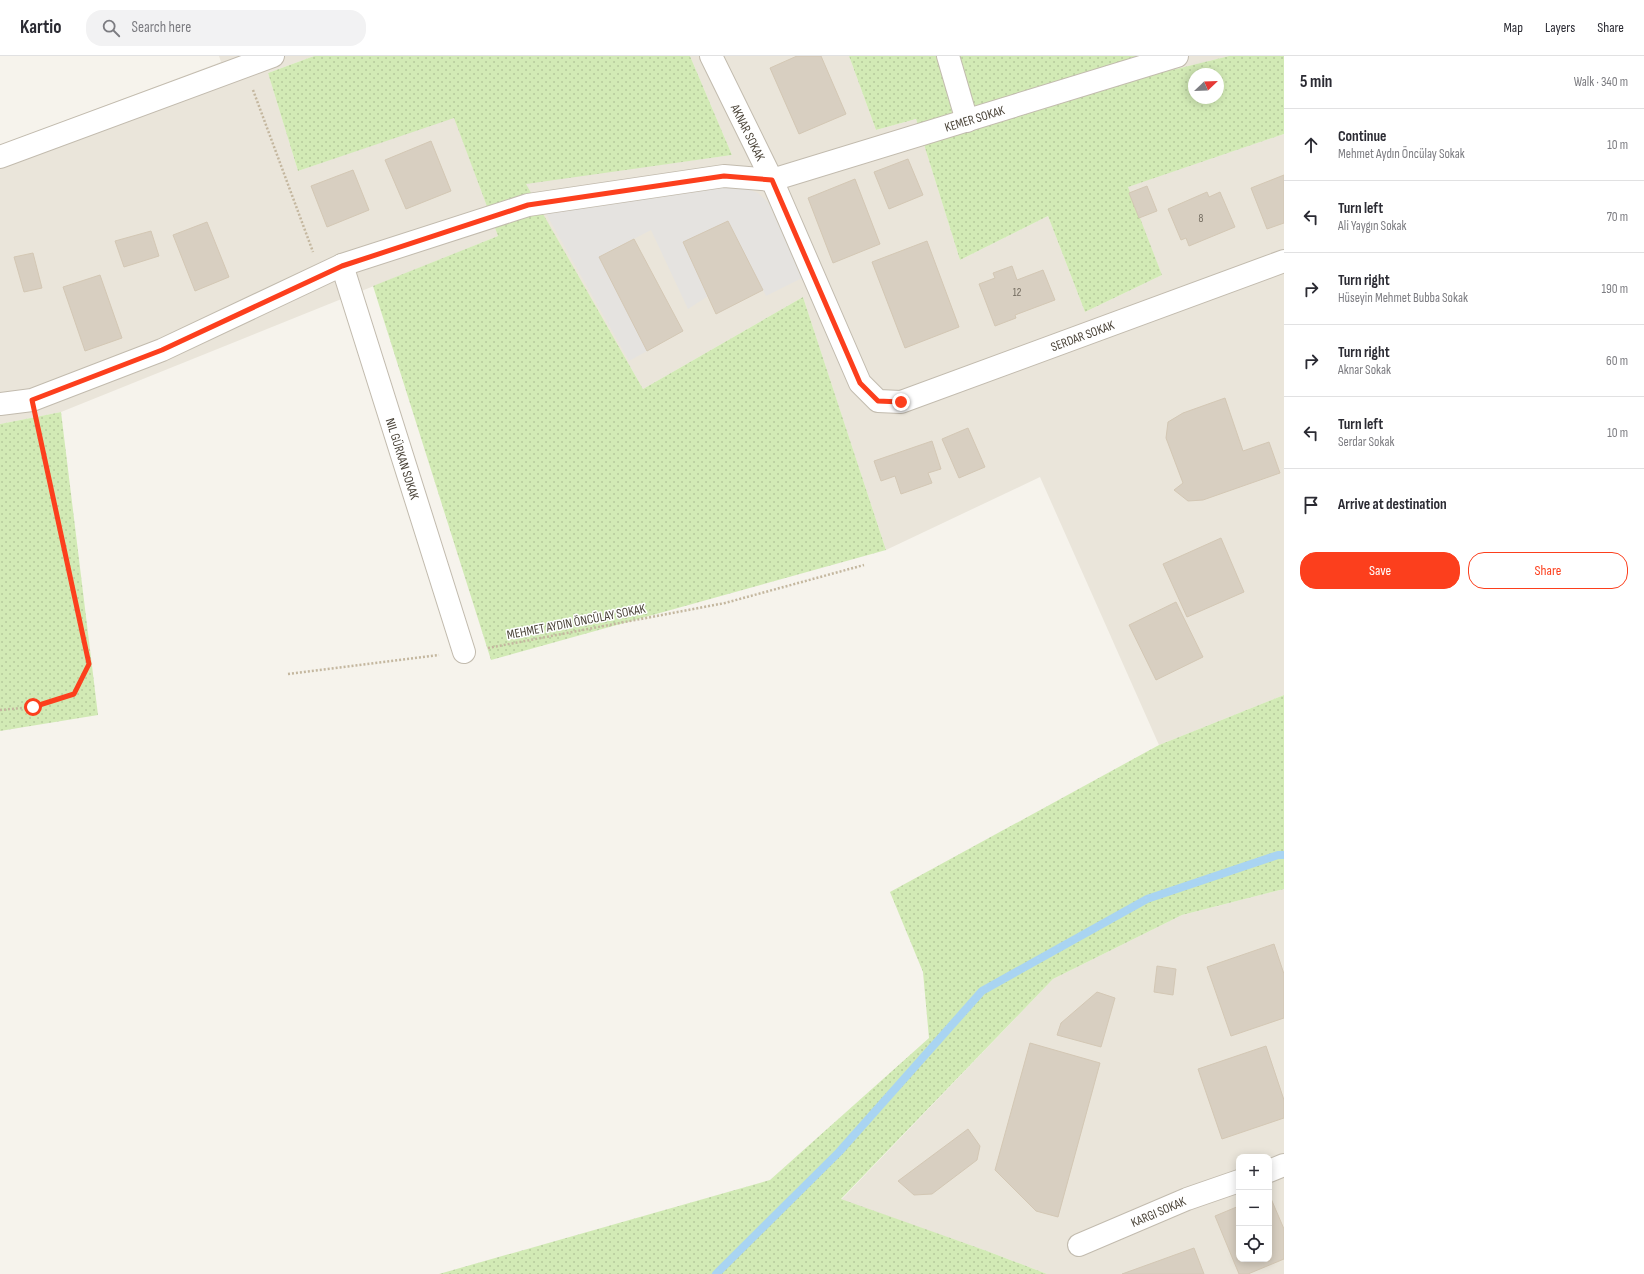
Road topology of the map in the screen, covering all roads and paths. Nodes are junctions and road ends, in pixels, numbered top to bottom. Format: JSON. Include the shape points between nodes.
{"nodes":[{"id":1,"x":273,"y":56,"type":"edge"},
{"id":2,"x":711,"y":56,"type":"edge"},
{"id":3,"x":948,"y":56,"type":"edge"},
{"id":4,"x":1177,"y":56,"type":"edge"},
{"id":5,"x":245,"y":68,"type":"junction"},
{"id":6,"x":967,"y":121,"type":"junction"},
{"id":7,"x":0,"y":157,"type":"edge"},
{"id":8,"x":772,"y":180,"type":"junction"},
{"id":9,"x":1284,"y":261,"type":"edge"},
{"id":10,"x":342,"y":266,"type":"junction"},
{"id":11,"x":321,"y":275,"type":"junction"},
{"id":12,"x":32,"y":400,"type":"junction"},
{"id":13,"x":878,"y":401,"type":"joint"},
{"id":14,"x":0,"y":404,"type":"edge"},
{"id":15,"x":864,"y":565,"type":"dead end"},
{"id":16,"x":464,"y":652,"type":"junction"},
{"id":17,"x":288,"y":674,"type":"dead end"},
{"id":18,"x":0,"y":710,"type":"edge"},
{"id":19,"x":1284,"y":1165,"type":"edge"},
{"id":20,"x":1272,"y":1170,"type":"edge"},
{"id":21,"x":1236,"y":1182,"type":"edge"},
{"id":22,"x":1079,"y":1245,"type":"dead end"}],
"edges":[{"from":1,"to":5,"type":"street"},
{"from":2,"to":8,"type":"street","name":"AKNAR SOKAK"},
{"from":3,"to":6,"type":"street"},
{"from":4,"to":6,"type":"street","name":"KEMER SOKAK"},
{"from":5,"to":7,"type":"street"},
{"from":5,"to":11,"type":"path"},
{"from":6,"to":8,"type":"street","name":"KEMER SOKAK"},
{"from":8,"to":10,"type":"street","via":[[724,176],[528,205]]},
{"from":8,"to":13,"type":"street","name":"AKNAR SOKAK","via":[[860,383]]},
{"from":9,"to":13,"type":"street","name":"SERDAR SOKAK","via":[[901,402]]},
{"from":10,"to":11,"type":"street"},
{"from":10,"to":16,"type":"street","name":"NIL GÜRKAN SOKAK"},
{"from":11,"to":12,"type":"street","via":[[162,350]]},
{"from":12,"to":14,"type":"street"},
{"from":12,"to":18,"type":"path","via":[[89,664],[74,694],[33,707]]},
{"from":15,"to":16,"type":"path","via":[[725,603]]},
{"from":16,"to":17,"type":"path"},
{"from":19,"to":20,"type":"street"},
{"from":21,"to":22,"type":"street","via":[[1187,1199]]}]}
